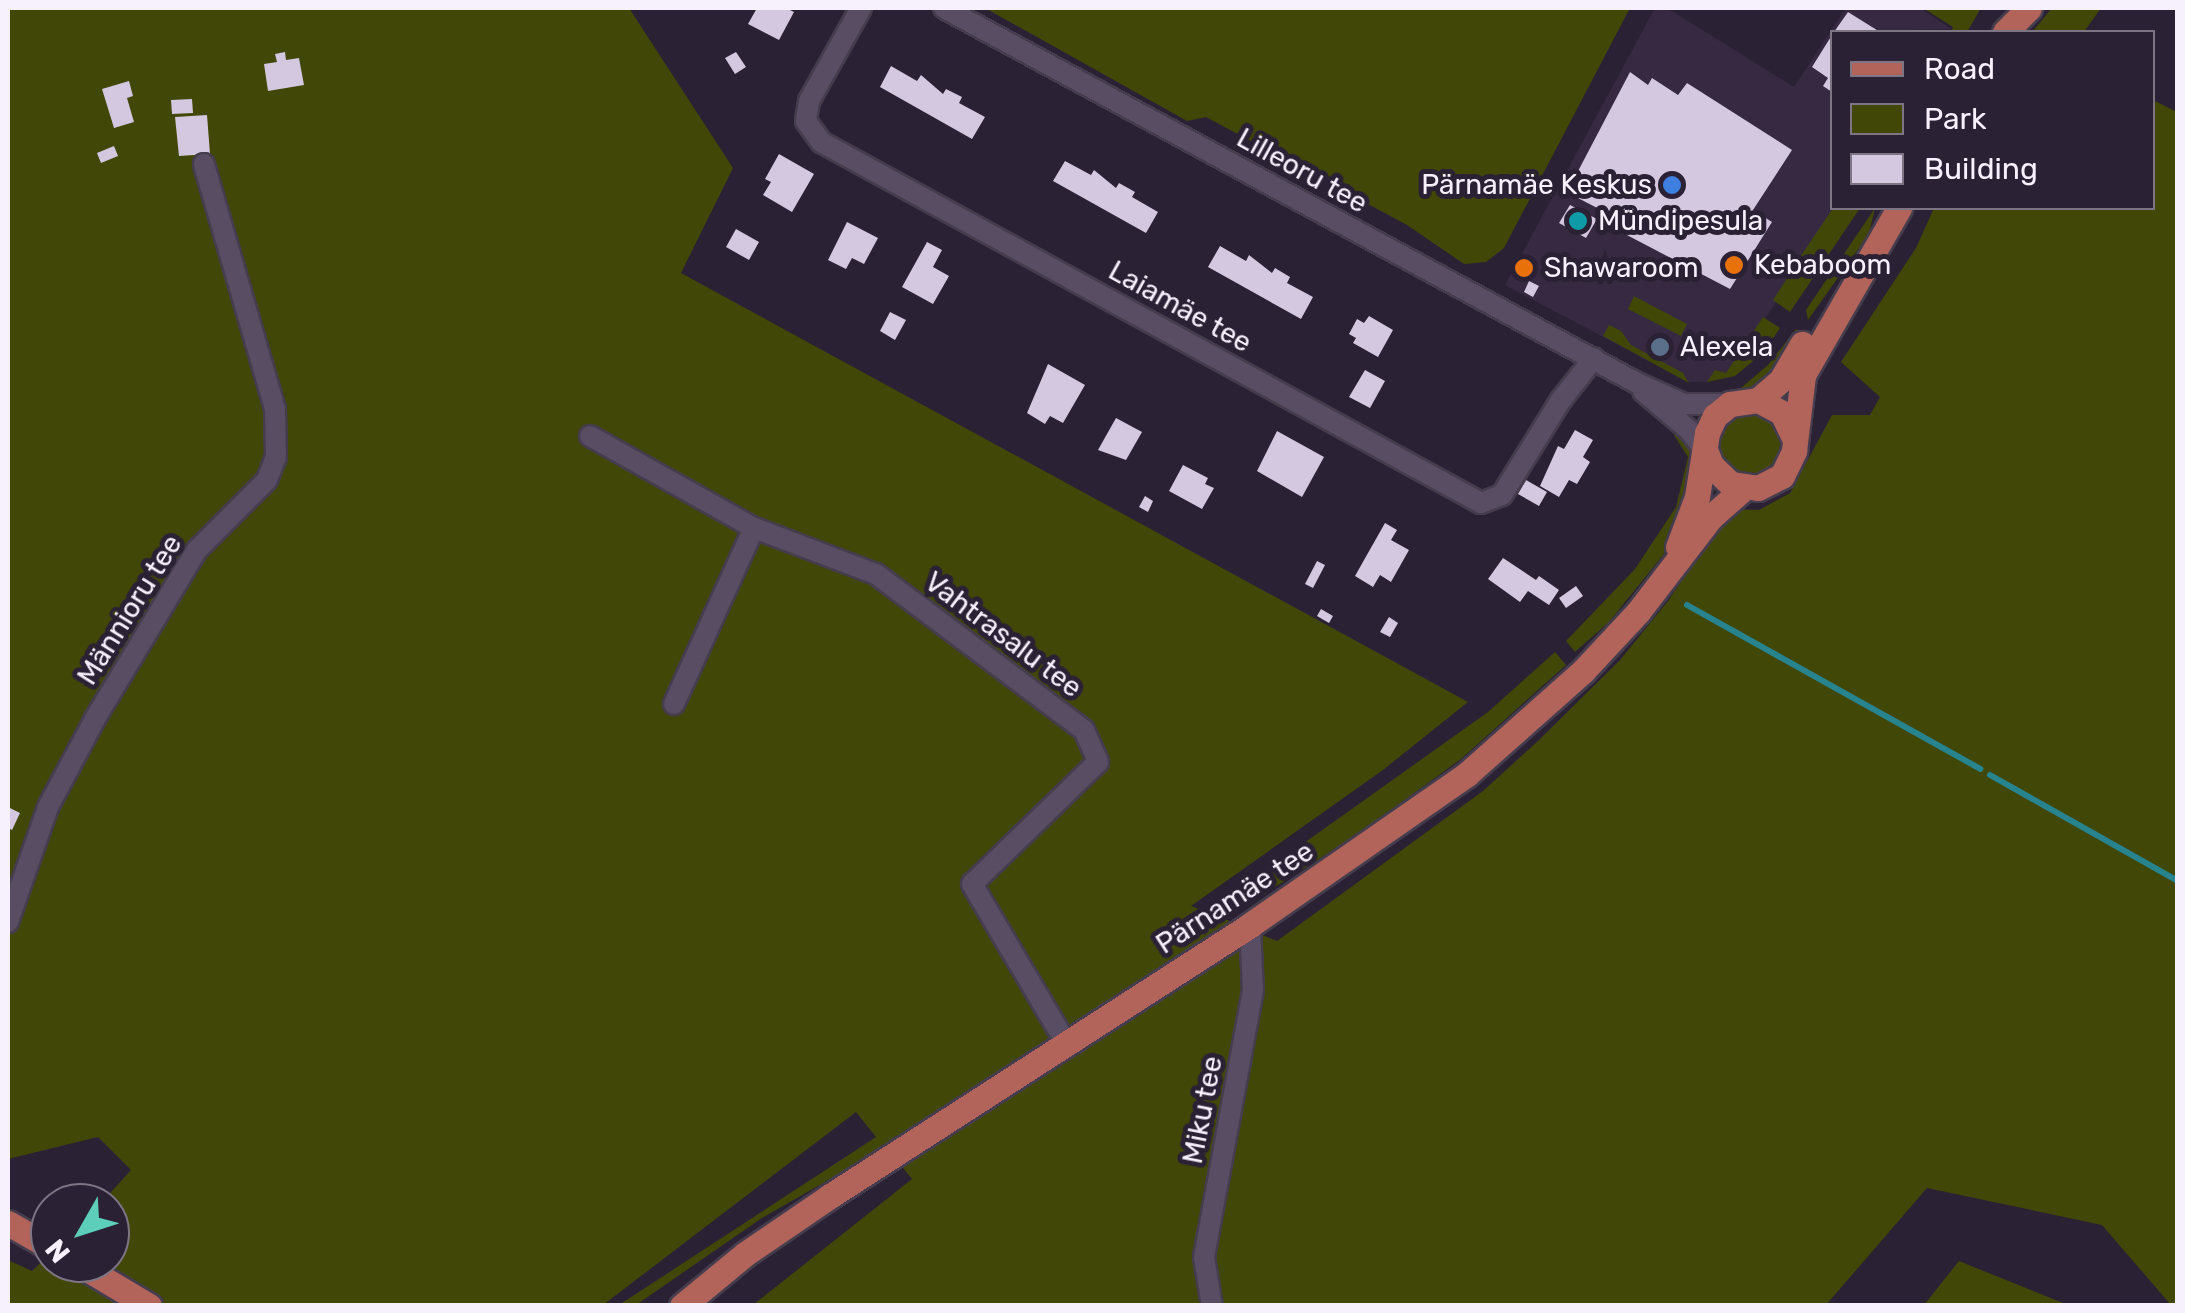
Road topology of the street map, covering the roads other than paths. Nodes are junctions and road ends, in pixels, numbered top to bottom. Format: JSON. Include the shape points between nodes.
{"nodes":[{"id":1,"x":862,"y":8,"type":"edge"},
{"id":2,"x":944,"y":8,"type":"edge"},
{"id":3,"x":2029,"y":8,"type":"edge"},
{"id":4,"x":2005,"y":30,"type":"edge"},
{"id":5,"x":204,"y":164,"type":"dead end"},
{"id":6,"x":1898,"y":210,"type":"edge"},
{"id":7,"x":1868,"y":256,"type":"junction"},
{"id":8,"x":1594,"y":358,"type":"junction"},
{"id":9,"x":1635,"y":382,"type":"junction"},
{"id":10,"x":1758,"y":400,"type":"junction"},
{"id":11,"x":1730,"y":404,"type":"junction"},
{"id":12,"x":590,"y":436,"type":"dead end"},
{"id":13,"x":1794,"y":438,"type":"junction"},
{"id":14,"x":1706,"y":452,"type":"junction"},
{"id":15,"x":1744,"y":488,"type":"junction"},
{"id":16,"x":754,"y":528,"type":"junction"},
{"id":17,"x":1670,"y":569,"type":"junction"},
{"id":18,"x":674,"y":704,"type":"dead end"},
{"id":19,"x":8,"y":922,"type":"edge"},
{"id":20,"x":1250,"y":925,"type":"junction"},
{"id":21,"x":1066,"y":1044,"type":"junction"},
{"id":22,"x":8,"y":1223,"type":"edge"},
{"id":23,"x":30,"y":1235,"type":"edge"},
{"id":24,"x":111,"y":1283,"type":"edge"},
{"id":25,"x":691,"y":1297,"type":"edge"},
{"id":26,"x":148,"y":1306,"type":"edge"},
{"id":27,"x":672,"y":1306,"type":"edge"},
{"id":28,"x":1212,"y":1306,"type":"edge"}],
"edges":[{"from":1,"to":8,"type":"street","name":"Laiamäe tee","via":[[809,101],[806,122],[821,142],[1481,503],[1502,495]]},
{"from":2,"to":8,"type":"street","name":"Lilleoru tee"},
{"from":3,"to":4,"type":"main road"},
{"from":5,"to":19,"type":"street","name":"Männioru tee","via":[[276,409],[276,458],[267,480],[196,551],[96,717],[48,807]]},
{"from":6,"to":7,"type":"main road"},
{"from":7,"to":10,"type":"main road","via":[[1811,328],[1781,380]]},
{"from":7,"to":13,"type":"main road","via":[[1803,375]]},
{"from":8,"to":9,"type":"street","name":"Lilleoru tee"},
{"from":9,"to":11,"type":"street","name":"Lilleoru tee","via":[[1684,404]]},
{"from":9,"to":14,"type":"street","name":"Lilleoru tee"},
{"from":10,"to":11,"type":"main road"},
{"from":10,"to":13,"type":"main road","via":[[1782,413]]},
{"from":11,"to":14,"type":"main road","via":[[1715,416]]},
{"from":12,"to":16,"type":"street","name":"Vahtrasalu tee"},
{"from":13,"to":15,"type":"main road","via":[[1782,476]]},
{"from":14,"to":15,"type":"main road","via":[[1719,476]]},
{"from":14,"to":17,"type":"main road"},
{"from":15,"to":17,"type":"main road","name":"Pärnamäe tee"},
{"from":16,"to":18,"type":"street"},
{"from":16,"to":21,"type":"street","name":"Vahtrasalu tee","via":[[876,574],[1084,730],[1098,762],[972,884]]},
{"from":17,"to":20,"type":"main road","name":"Pärnamäe tee","via":[[1620,632],[1532,720],[1403,822]]},
{"from":20,"to":21,"type":"main road","name":"Pärnamäe tee"},
{"from":20,"to":28,"type":"street","name":"Miku tee","via":[[1253,991],[1204,1257]]},
{"from":21,"to":25,"type":"main road","name":"Pärnamäe tee","via":[[830,1196]]},
{"from":22,"to":23,"type":"main road"},
{"from":24,"to":26,"type":"main road"},
{"from":25,"to":27,"type":"main road","name":"Pärnamäe tee"}]}
